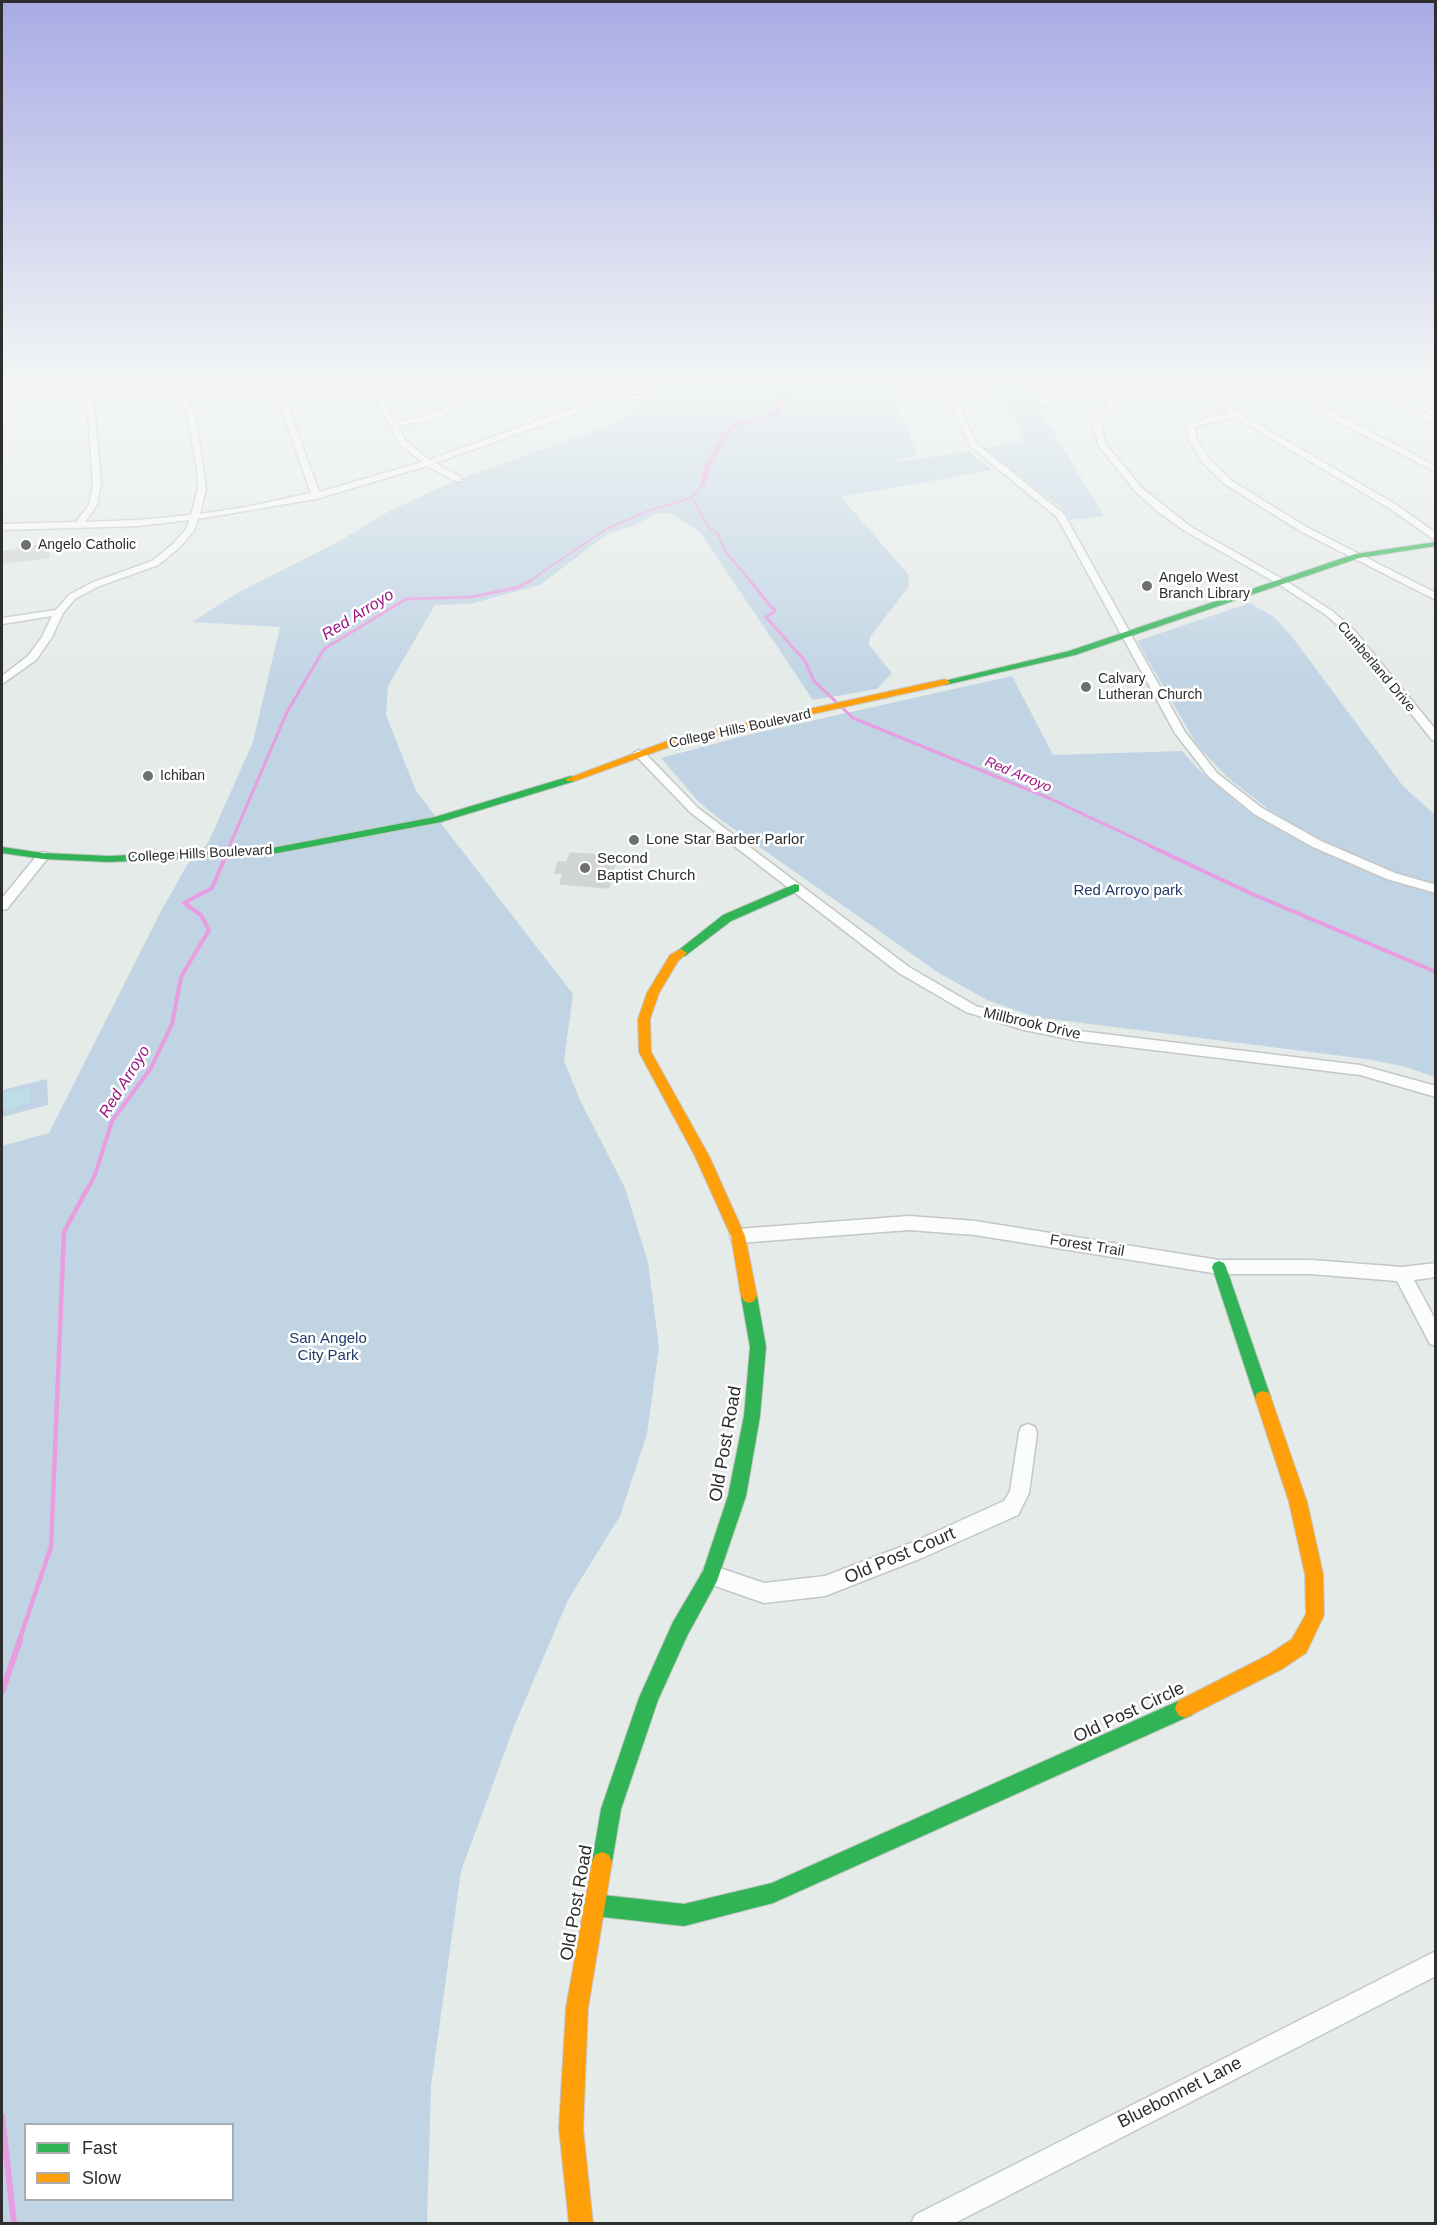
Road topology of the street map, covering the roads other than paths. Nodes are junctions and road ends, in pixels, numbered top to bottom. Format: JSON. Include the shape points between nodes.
{"nodes":[{"id":1,"x":96,"y":482,"type":"edge"},
{"id":2,"x":202,"y":482,"type":"edge"},
{"id":3,"x":310,"y":482,"type":"edge"},
{"id":4,"x":364,"y":482,"type":"edge"},
{"id":5,"x":1020,"y":482,"type":"edge"},
{"id":6,"x":1132,"y":482,"type":"edge"},
{"id":7,"x":1228,"y":482,"type":"edge"},
{"id":8,"x":1351,"y":482,"type":"edge"},
{"id":9,"x":315,"y":496,"type":"junction"},
{"id":10,"x":194,"y":517,"type":"junction"},
{"id":11,"x":78,"y":525,"type":"junction"},
{"id":12,"x":2,"y":527,"type":"edge"},
{"id":13,"x":1436,"y":538,"type":"edge"},
{"id":14,"x":1436,"y":544,"type":"edge"},
{"id":15,"x":1358,"y":556,"type":"junction"},
{"id":16,"x":1283,"y":583,"type":"junction"},
{"id":17,"x":1436,"y":597,"type":"edge"},
{"id":18,"x":59,"y":612,"type":"junction"},
{"id":19,"x":2,"y":621,"type":"edge"},
{"id":20,"x":1126,"y":636,"type":"junction"},
{"id":21,"x":2,"y":681,"type":"edge"},
{"id":22,"x":1436,"y":738,"type":"edge"},
{"id":23,"x":639,"y":753,"type":"junction"},
{"id":24,"x":2,"y":850,"type":"edge"},
{"id":25,"x":43,"y":856,"type":"junction"},
{"id":26,"x":795,"y":888,"type":"junction"},
{"id":27,"x":1436,"y":889,"type":"edge"},
{"id":28,"x":2,"y":906,"type":"edge"},
{"id":29,"x":1436,"y":1092,"type":"edge"},
{"id":30,"x":738,"y":1236,"type":"junction"},
{"id":31,"x":1219,"y":1268,"type":"junction"},
{"id":32,"x":1436,"y":1270,"type":"edge"},
{"id":33,"x":1402,"y":1274,"type":"junction"},
{"id":34,"x":1436,"y":1339,"type":"edge"},
{"id":35,"x":1028,"y":1433,"type":"dead end"},
{"id":36,"x":711,"y":1575,"type":"junction"},
{"id":37,"x":594,"y":1905,"type":"junction"},
{"id":38,"x":1436,"y":1963,"type":"edge"},
{"id":39,"x":581,"y":2223,"type":"edge"},
{"id":40,"x":924,"y":2223,"type":"edge"}],
"edges":[{"from":1,"to":11,"type":"street","via":[[93,505]]},
{"from":2,"to":10,"type":"street"},
{"from":3,"to":9,"type":"street"},
{"from":4,"to":9,"type":"street"},
{"from":5,"to":20,"type":"street","via":[[1062,516]]},
{"from":6,"to":16,"type":"street","name":"Cumberland Drive","via":[[1188,529]]},
{"from":7,"to":15,"type":"street","via":[[1305,530]]},
{"from":8,"to":13,"type":"street"},
{"from":9,"to":10,"type":"street"},
{"from":10,"to":11,"type":"street"},
{"from":10,"to":18,"type":"street","via":[[191,529],[155,563],[94,585],[72,597]]},
{"from":11,"to":12,"type":"street"},
{"from":14,"to":15,"type":"street","name":"College Hills Boulevard"},
{"from":15,"to":16,"type":"street","name":"College Hills Boulevard"},
{"from":15,"to":17,"type":"street"},
{"from":16,"to":20,"type":"street","name":"College Hills Boulevard"},
{"from":16,"to":22,"type":"street","name":"Cumberland Drive","via":[[1329,613],[1351,633]]},
{"from":18,"to":19,"type":"street"},
{"from":18,"to":21,"type":"street","via":[[32,658]]},
{"from":20,"to":23,"type":"street","name":"College Hills Boulevard","via":[[1072,653],[813,713],[707,733]]},
{"from":20,"to":27,"type":"street","via":[[1180,733],[1214,775],[1258,811],[1317,844],[1391,876]]},
{"from":23,"to":25,"type":"street","name":"College Hills Boulevard","via":[[546,788],[437,820],[267,852],[189,857]]},
{"from":23,"to":26,"type":"street","name":"Millbrook Drive","via":[[694,810]]},
{"from":24,"to":25,"type":"street","name":"College Hills Boulevard"},
{"from":25,"to":28,"type":"street"},
{"from":26,"to":29,"type":"street","name":"Millbrook Drive","via":[[904,970],[971,1009],[1079,1036],[1360,1070]]},
{"from":26,"to":30,"type":"street","name":"Old Post Road","via":[[727,918],[674,958],[653,993],[644,1019],[645,1052],[702,1156]]},
{"from":30,"to":31,"type":"street","name":"Forest Trail","via":[[909,1223],[975,1228]]},
{"from":30,"to":36,"type":"street","name":"Old Post Road","via":[[758,1347],[752,1416],[737,1496]]},
{"from":31,"to":33,"type":"street","name":"Forest Trail","via":[[1311,1267]]},
{"from":31,"to":37,"type":"street","name":"Old Post Circle","via":[[1298,1502],[1314,1574],[1316,1615],[1299,1646],[1153,1725],[773,1893],[684,1916]]},
{"from":32,"to":33,"type":"street","name":"Forest Trail"},
{"from":33,"to":34,"type":"street"},
{"from":35,"to":36,"type":"street","name":"Old Post Court","via":[[1018,1493],[1011,1508],[825,1586],[764,1593]]},
{"from":36,"to":37,"type":"street","name":"Old Post Road","via":[[680,1629],[649,1698],[611,1809]]},
{"from":37,"to":39,"type":"street","name":"Old Post Road","via":[[577,2008],[572,2117]]},
{"from":38,"to":40,"type":"street","name":"Bluebonnet Lane"}]}
